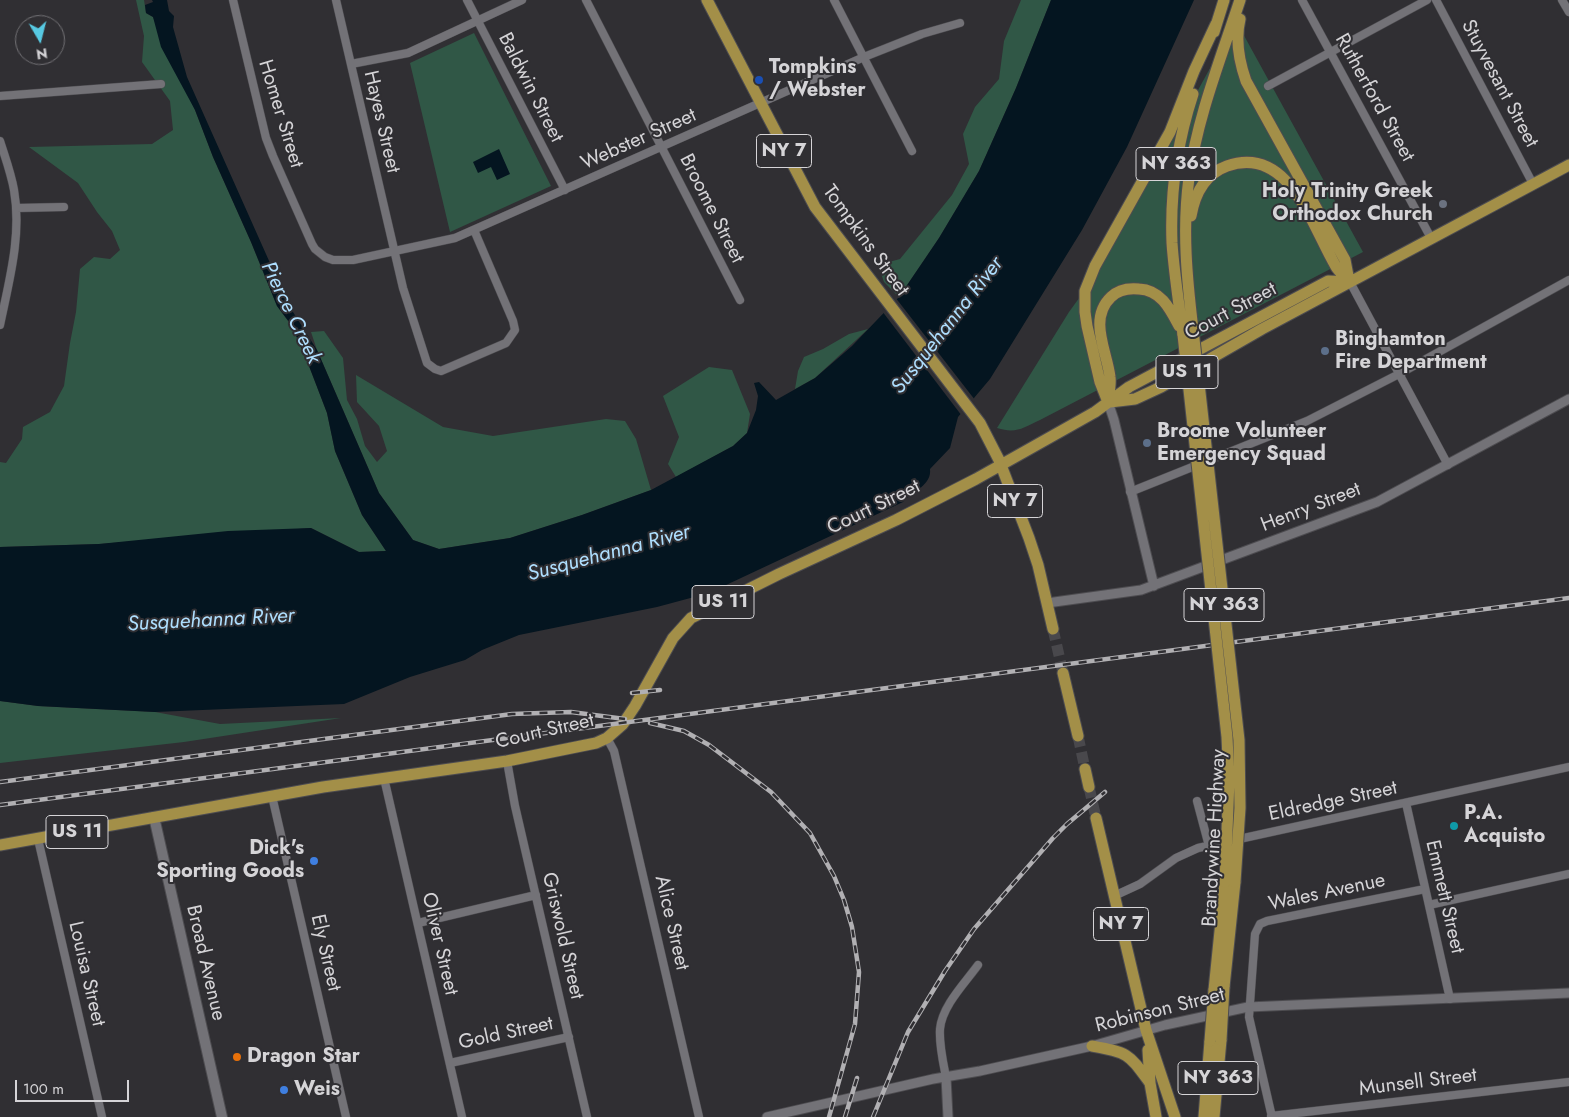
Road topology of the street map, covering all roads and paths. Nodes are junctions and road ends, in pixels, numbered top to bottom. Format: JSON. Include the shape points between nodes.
{"nodes":[{"id":1,"x":233,"y":0,"type":"edge"},
{"id":2,"x":336,"y":0,"type":"edge"},
{"id":3,"x":467,"y":0,"type":"edge"},
{"id":4,"x":522,"y":0,"type":"edge"},
{"id":5,"x":586,"y":0,"type":"edge"},
{"id":6,"x":707,"y":0,"type":"edge"},
{"id":7,"x":834,"y":0,"type":"edge"},
{"id":8,"x":1224,"y":0,"type":"edge"},
{"id":9,"x":1240,"y":0,"type":"edge"},
{"id":10,"x":1244,"y":0,"type":"edge"},
{"id":11,"x":1302,"y":0,"type":"edge"},
{"id":12,"x":1427,"y":0,"type":"edge"},
{"id":13,"x":1436,"y":0,"type":"edge"},
{"id":14,"x":1562,"y":0,"type":"edge"},
{"id":15,"x":1569,"y":12,"type":"edge"},
{"id":16,"x":477,"y":20,"type":"junction"},
{"id":17,"x":960,"y":24,"type":"dead end"},
{"id":18,"x":1216,"y":24,"type":"junction"},
{"id":19,"x":1330,"y":51,"type":"junction"},
{"id":20,"x":864,"y":57,"type":"junction"},
{"id":21,"x":351,"y":64,"type":"junction"},
{"id":22,"x":161,"y":84,"type":"dead end"},
{"id":23,"x":1268,"y":86,"type":"dead end"},
{"id":24,"x":0,"y":96,"type":"edge"},
{"id":25,"x":761,"y":104,"type":"junction"},
{"id":26,"x":0,"y":141,"type":"edge"},
{"id":27,"x":661,"y":148,"type":"junction"},
{"id":28,"x":912,"y":151,"type":"dead end"},
{"id":29,"x":1569,"y":165,"type":"edge"},
{"id":30,"x":1533,"y":184,"type":"junction"},
{"id":31,"x":565,"y":190,"type":"junction"},
{"id":32,"x":64,"y":206,"type":"dead end"},
{"id":33,"x":16,"y":208,"type":"junction"},
{"id":34,"x":474,"y":230,"type":"junction"},
{"id":35,"x":1432,"y":238,"type":"junction"},
{"id":36,"x":395,"y":250,"type":"junction"},
{"id":37,"x":325,"y":257,"type":"joint"},
{"id":38,"x":1569,"y":280,"type":"edge"},
{"id":39,"x":1187,"y":281,"type":"junction"},
{"id":40,"x":1350,"y":282,"type":"junction"},
{"id":41,"x":740,"y":300,"type":"dead end"},
{"id":42,"x":0,"y":325,"type":"edge"},
{"id":43,"x":1188,"y":332,"type":"junction"},
{"id":44,"x":1400,"y":374,"type":"junction"},
{"id":45,"x":1569,"y":399,"type":"edge"},
{"id":46,"x":1108,"y":402,"type":"junction"},
{"id":47,"x":1001,"y":464,"type":"junction"},
{"id":48,"x":1448,"y":465,"type":"junction"},
{"id":49,"x":1130,"y":492,"type":"junction"},
{"id":50,"x":1154,"y":586,"type":"junction"},
{"id":51,"x":1047,"y":603,"type":"junction"},
{"id":52,"x":1053,"y":629,"type":"tunnel mouth"},
{"id":53,"x":1063,"y":673,"type":"tunnel mouth"},
{"id":54,"x":1078,"y":736,"type":"tunnel mouth"},
{"id":55,"x":607,"y":738,"type":"junction"},
{"id":56,"x":507,"y":761,"type":"junction"},
{"id":57,"x":1569,"y":767,"type":"edge"},
{"id":58,"x":1085,"y":768,"type":"tunnel mouth"},
{"id":59,"x":384,"y":778,"type":"junction"},
{"id":60,"x":1089,"y":787,"type":"tunnel mouth"},
{"id":61,"x":272,"y":796,"type":"junction"},
{"id":62,"x":1197,"y":801,"type":"dead end"},
{"id":63,"x":1406,"y":803,"type":"junction"},
{"id":64,"x":154,"y":817,"type":"junction"},
{"id":65,"x":1096,"y":818,"type":"tunnel mouth"},
{"id":66,"x":38,"y":839,"type":"junction"},
{"id":67,"x":0,"y":845,"type":"edge"},
{"id":68,"x":1209,"y":846,"type":"junction"},
{"id":69,"x":1569,"y":874,"type":"edge"},
{"id":70,"x":1425,"y":889,"type":"junction"},
{"id":71,"x":536,"y":895,"type":"junction"},
{"id":72,"x":1114,"y":896,"type":"junction"},
{"id":73,"x":1429,"y":905,"type":"junction"},
{"id":74,"x":418,"y":923,"type":"junction"},
{"id":75,"x":978,"y":965,"type":"dead end"},
{"id":76,"x":1569,"y":993,"type":"edge"},
{"id":77,"x":1450,"y":999,"type":"junction"},
{"id":78,"x":1248,"y":1007,"type":"junction"},
{"id":79,"x":1146,"y":1030,"type":"junction"},
{"id":80,"x":569,"y":1037,"type":"junction"},
{"id":81,"x":1215,"y":1040,"type":"junction"},
{"id":82,"x":1092,"y":1046,"type":"junction"},
{"id":83,"x":450,"y":1063,"type":"junction"},
{"id":84,"x":946,"y":1077,"type":"junction"},
{"id":85,"x":1569,"y":1082,"type":"edge"},
{"id":86,"x":1150,"y":1083,"type":"junction"},
{"id":87,"x":102,"y":1117,"type":"edge"},
{"id":88,"x":222,"y":1117,"type":"edge"},
{"id":89,"x":346,"y":1117,"type":"edge"},
{"id":90,"x":462,"y":1117,"type":"edge"},
{"id":91,"x":587,"y":1117,"type":"edge"},
{"id":92,"x":699,"y":1117,"type":"edge"},
{"id":93,"x":767,"y":1117,"type":"edge"},
{"id":94,"x":948,"y":1117,"type":"edge"},
{"id":95,"x":1156,"y":1117,"type":"edge"},
{"id":96,"x":1175,"y":1117,"type":"edge"},
{"id":97,"x":1204,"y":1117,"type":"edge"},
{"id":98,"x":1214,"y":1117,"type":"edge"},
{"id":99,"x":1272,"y":1117,"type":"edge"}],
"edges":[{"from":1,"to":37,"type":"street","name":"Homer Street","via":[[272,156],[312,244]]},
{"from":2,"to":21,"type":"street","name":"Hayes Street"},
{"from":3,"to":16,"type":"street","name":"Baldwin Street"},
{"from":4,"to":16,"type":"street"},
{"from":5,"to":27,"type":"street","name":"Broome Street"},
{"from":6,"to":25,"type":"main road","name":"Tompkins Street","number":"NY 7"},
{"from":7,"to":20,"type":"street"},
{"from":8,"to":18,"type":"main road","name":"Brandywine Highway","number":"NY 363"},
{"from":9,"to":39,"type":"main road","name":"Brandywine Highway","number":"NY 363","via":[[1192,157],[1185,212]]},
{"from":10,"to":40,"type":"main road","via":[[1238,46],[1246,81],[1345,260]]},
{"from":11,"to":19,"type":"street","name":"Rutherford Street"},
{"from":12,"to":19,"type":"street"},
{"from":13,"to":30,"type":"street","name":"Stuyvesant Street"},
{"from":14,"to":15,"type":"street"},
{"from":16,"to":21,"type":"street","via":[[402,55]]},
{"from":16,"to":31,"type":"street","name":"Baldwin Street"},
{"from":17,"to":20,"type":"street","name":"Webster Street","via":[[922,34]]},
{"from":18,"to":43,"type":"main road","name":"Brandywine Highway","number":"NY 363","via":[[1183,130],[1173,190],[1172,244]]},
{"from":18,"to":46,"type":"main road","via":[[1170,132],[1095,266],[1085,291],[1087,326]]},
{"from":19,"to":23,"type":"street"},
{"from":19,"to":35,"type":"street","name":"Rutherford Street"},
{"from":20,"to":25,"type":"street","name":"Webster Street"},
{"from":20,"to":28,"type":"street"},
{"from":21,"to":36,"type":"street","name":"Hayes Street"},
{"from":22,"to":24,"type":"street"},
{"from":25,"to":27,"type":"street","name":"Webster Street"},
{"from":25,"to":47,"type":"main road","name":"Tompkins Street","number":"NY 7","via":[[814,207],[980,424]]},
{"from":26,"to":33,"type":"street"},
{"from":27,"to":31,"type":"street","name":"Webster Street"},
{"from":27,"to":41,"type":"street","name":"Broome Street"},
{"from":29,"to":30,"type":"main road","name":"Court Street","number":"US 11"},
{"from":30,"to":35,"type":"main road","name":"Court Street","number":"US 11"},
{"from":31,"to":34,"type":"street","name":"Webster Street"},
{"from":32,"to":33,"type":"street"},
{"from":33,"to":42,"type":"street","via":[[12,269]]},
{"from":34,"to":36,"type":"street","name":"Webster Street","via":[[436,243]]},
{"from":34,"to":36,"type":"street","name":"Hayes Street","via":[[513,320],[514,330],[506,343],[441,370],[434,370],[426,363]]},
{"from":35,"to":40,"type":"main road","name":"Court Street","number":"US 11"},
{"from":36,"to":37,"type":"street","name":"Webster Street","via":[[353,260]]},
{"from":38,"to":44,"type":"street"},
{"from":39,"to":40,"type":"main road","via":[[1189,226],[1196,195],[1215,172],[1247,162],[1267,166],[1287,181],[1336,267]]},
{"from":39,"to":43,"type":"main road","name":"Brandywine Highway","number":"NY 363"},
{"from":40,"to":44,"type":"street"},
{"from":40,"to":46,"type":"main road","name":"Court Street","number":"US 11","via":[[1328,281],[1129,387]]},
{"from":43,"to":46,"type":"main road","via":[[1154,293],[1142,289],[1127,290],[1110,298],[1100,311],[1098,322],[1111,379]]},
{"from":43,"to":81,"type":"main road","name":"Brandywine Highway","number":"NY 363","bridge":true,"via":[[1239,740],[1240,808]]},
{"from":44,"to":48,"type":"street"},
{"from":44,"to":49,"type":"street","via":[[1307,421]]},
{"from":45,"to":48,"type":"street","name":"Henry Street"},
{"from":46,"to":47,"type":"main road","name":"Court Street","number":"US 11"},
{"from":46,"to":49,"type":"street"},
{"from":47,"to":51,"type":"main road","number":"NY 7","via":[[1036,558]]},
{"from":47,"to":55,"type":"main road","name":"Court Street","number":"US 11","via":[[896,520],[691,618],[673,638],[630,714]]},
{"from":48,"to":50,"type":"street","name":"Henry Street","via":[[1377,502]]},
{"from":49,"to":50,"type":"street"},
{"from":50,"to":51,"type":"street","name":"Henry Street"},
{"from":51,"to":52,"type":"main road","number":"NY 7"},
{"from":53,"to":54,"type":"main road"},
{"from":55,"to":56,"type":"main road","name":"Court Street","number":"US 11","via":[[588,746]]},
{"from":55,"to":92,"type":"street","name":"Alice Street","via":[[614,751]]},
{"from":56,"to":59,"type":"main road","name":"Court Street","number":"US 11"},
{"from":56,"to":71,"type":"street","name":"Griswold Street"},
{"from":57,"to":63,"type":"street","name":"Eldredge Street"},
{"from":58,"to":60,"type":"main road"},
{"from":59,"to":61,"type":"main road","name":"Court Street","number":"US 11"},
{"from":59,"to":74,"type":"street","name":"Oliver Street"},
{"from":61,"to":64,"type":"main road","name":"Court Street","number":"US 11"},
{"from":61,"to":89,"type":"street","name":"Ely Street"},
{"from":62,"to":68,"type":"street"},
{"from":63,"to":68,"type":"street","name":"Eldredge Street"},
{"from":63,"to":70,"type":"street","name":"Emmett Street"},
{"from":64,"to":66,"type":"main road","name":"Court Street","number":"US 11"},
{"from":64,"to":88,"type":"main road","name":"Broad Avenue"},
{"from":65,"to":72,"type":"main road","number":"NY 7"},
{"from":66,"to":67,"type":"main road","name":"Court Street","number":"US 11"},
{"from":66,"to":87,"type":"street","name":"Louisa Street"},
{"from":68,"to":72,"type":"street","name":"Eldredge Street","via":[[1186,853],[1140,884]]},
{"from":69,"to":73,"type":"street"},
{"from":70,"to":73,"type":"street","name":"Emmett Street"},
{"from":70,"to":78,"type":"street","name":"Wales Avenue","via":[[1260,924],[1255,934]]},
{"from":71,"to":74,"type":"street"},
{"from":71,"to":80,"type":"street","name":"Griswold Street"},
{"from":72,"to":79,"type":"main road","number":"NY 7"},
{"from":73,"to":77,"type":"street","name":"Emmett Street"},
{"from":74,"to":83,"type":"street","name":"Oliver Street"},
{"from":75,"to":84,"type":"street","via":[[951,1002],[941,1025],[940,1041]]},
{"from":76,"to":77,"type":"street","name":"Robinson Street"},
{"from":77,"to":78,"type":"street","name":"Robinson Street"},
{"from":78,"to":79,"type":"street","name":"Robinson Street"},
{"from":78,"to":99,"type":"street"},
{"from":79,"to":82,"type":"street","name":"Robinson Street"},
{"from":79,"to":86,"type":"main road","number":"NY 7"},
{"from":79,"to":96,"type":"main road","number":"NY 7"},
{"from":80,"to":83,"type":"street","name":"Gold Street"},
{"from":80,"to":91,"type":"street","name":"Griswold Street"},
{"from":81,"to":97,"type":"main road","name":"Brandywine Highway","number":"NY 363"},
{"from":81,"to":98,"type":"main road","name":"Brandywine Highway","number":"NY 363"},
{"from":82,"to":84,"type":"street","name":"Robinson Street"},
{"from":82,"to":86,"type":"main road","via":[[1128,1056]]},
{"from":83,"to":90,"type":"street","name":"Oliver Street"},
{"from":84,"to":93,"type":"street","name":"Robinson Street"},
{"from":84,"to":94,"type":"street"},
{"from":85,"to":99,"type":"street","name":"Munsell Street"},
{"from":86,"to":95,"type":"main road","number":"NY 7"}]}
